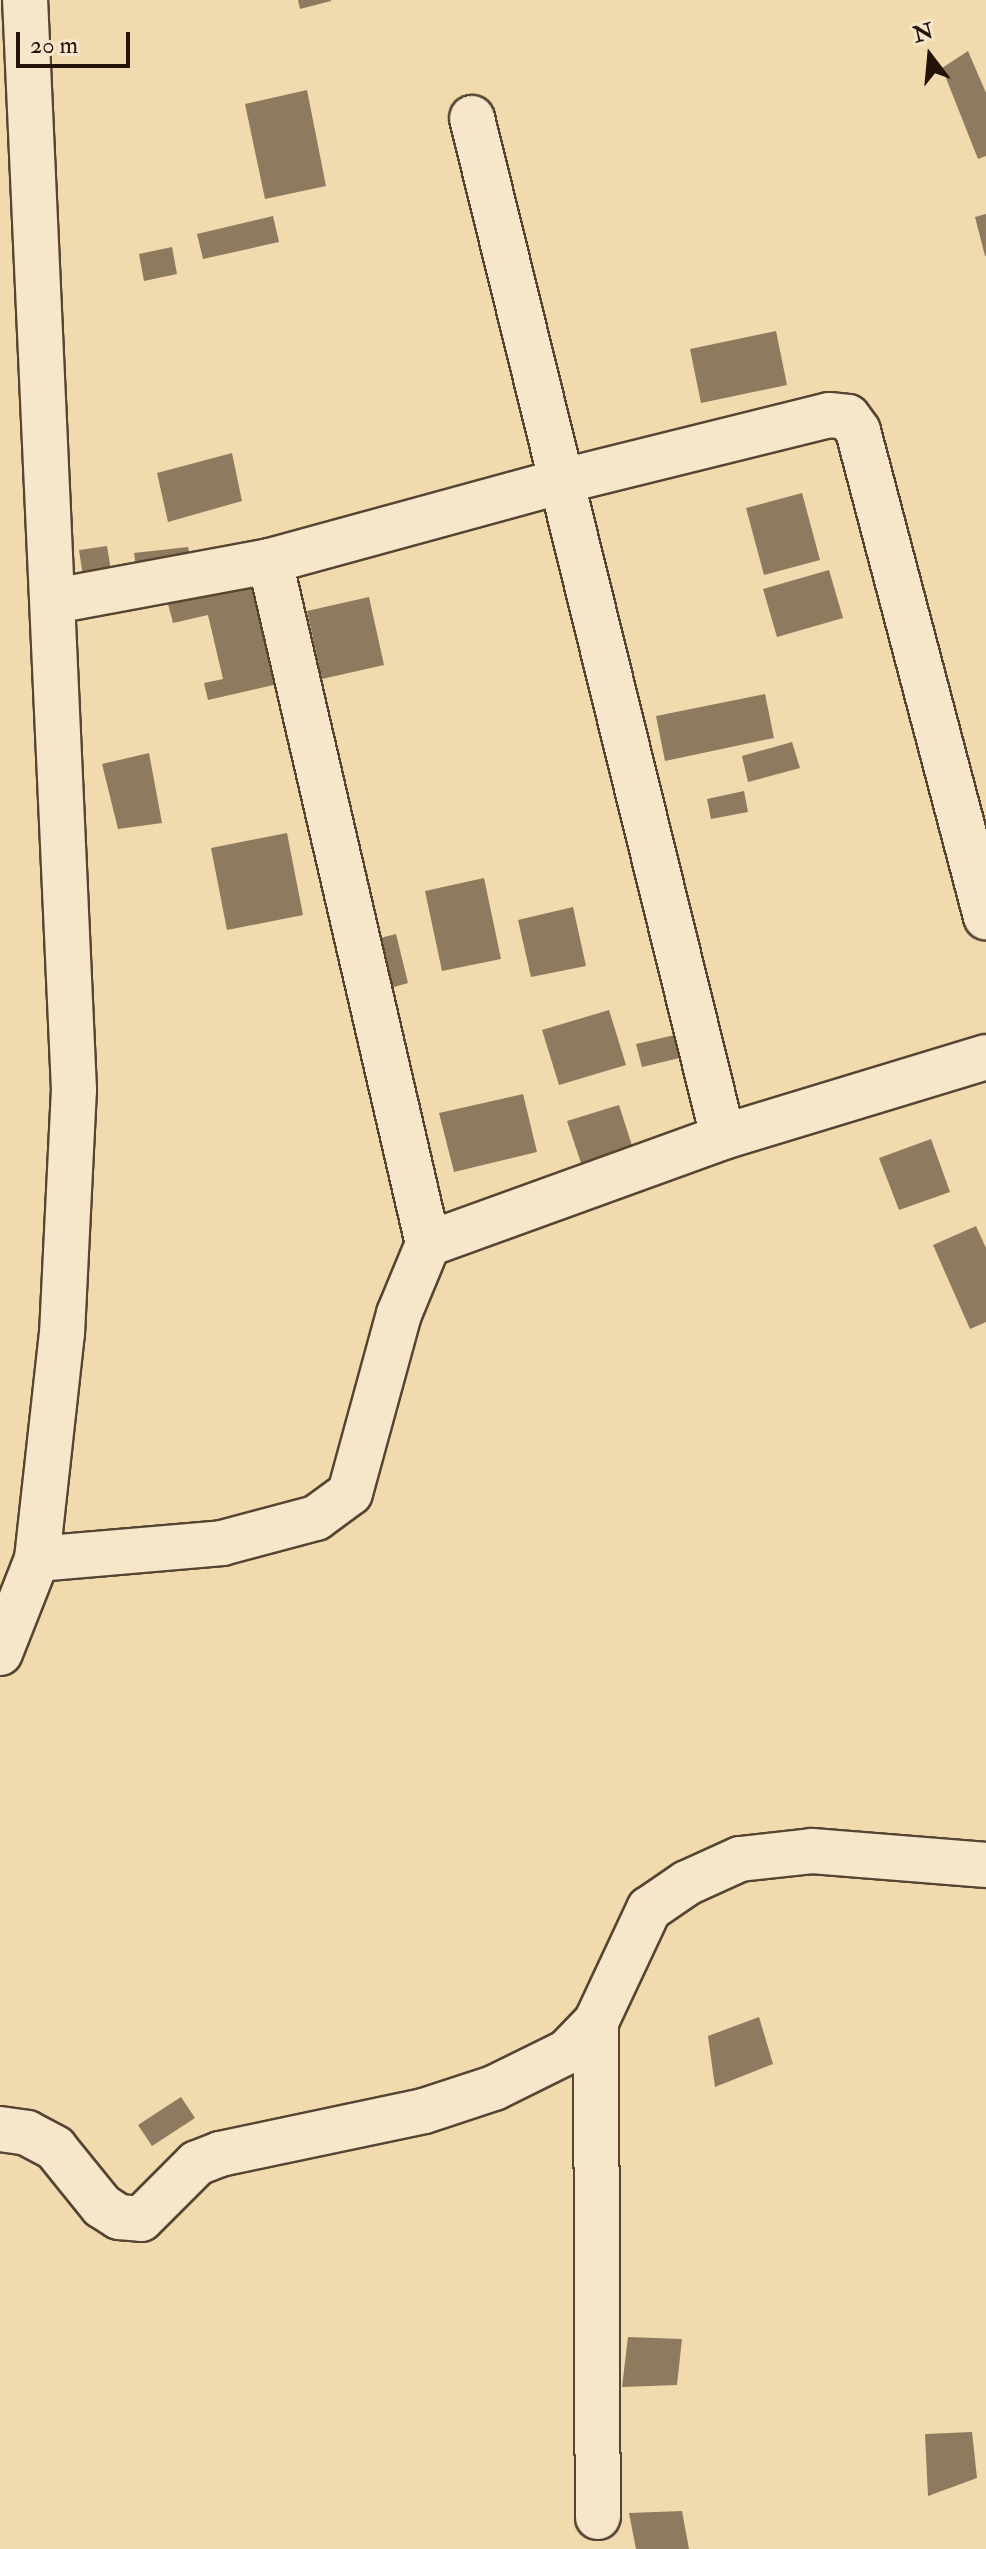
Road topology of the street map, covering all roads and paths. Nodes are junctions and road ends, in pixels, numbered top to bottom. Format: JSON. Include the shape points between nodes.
{"nodes":[{"id":1,"x":25,"y":0,"type":"edge"},
{"id":2,"x":15,"y":108,"type":"edge"},
{"id":3,"x":472,"y":118,"type":"dead end"},
{"id":4,"x":19,"y":268,"type":"edge"},
{"id":5,"x":559,"y":482,"type":"junction"},
{"id":6,"x":270,"y":561,"type":"junction"},
{"id":7,"x":54,"y":601,"type":"junction"},
{"id":8,"x":986,"y":917,"type":"edge"},
{"id":9,"x":986,"y":1057,"type":"edge"},
{"id":10,"x":723,"y":1137,"type":"junction"},
{"id":11,"x":428,"y":1244,"type":"junction"},
{"id":12,"x":37,"y":1559,"type":"junction"},
{"id":13,"x":0,"y":1653,"type":"edge"},
{"id":14,"x":986,"y":1865,"type":"edge"},
{"id":15,"x":596,"y":2022,"type":"junction"},
{"id":16,"x":0,"y":2129,"type":"edge"},
{"id":17,"x":598,"y":2517,"type":"dead end"}],
"edges":[{"from":1,"to":2,"type":"street"},
{"from":2,"to":4,"type":"street"},
{"from":3,"to":5,"type":"street"},
{"from":4,"to":7,"type":"street"},
{"from":5,"to":6,"type":"street"},
{"from":5,"to":8,"type":"street","via":[[829,415],[848,417],[858,431]]},
{"from":5,"to":10,"type":"street"},
{"from":6,"to":7,"type":"street"},
{"from":6,"to":11,"type":"street"},
{"from":7,"to":12,"type":"street","via":[[74,1090],[62,1334]]},
{"from":9,"to":10,"type":"street"},
{"from":10,"to":11,"type":"street"},
{"from":11,"to":12,"type":"street","via":[[399,1314],[350,1493],[316,1518],[222,1543]]},
{"from":12,"to":13,"type":"street"},
{"from":14,"to":15,"type":"street","via":[[812,1851],[740,1859],[687,1883],[649,1909]]},
{"from":15,"to":16,"type":"street","via":[[567,2052],[494,2088],[424,2111],[296,2134],[197,2163],[141,2219],[119,2217],[102,2206],[55,2148],[27,2133]]},
{"from":15,"to":17,"type":"street"}]}
